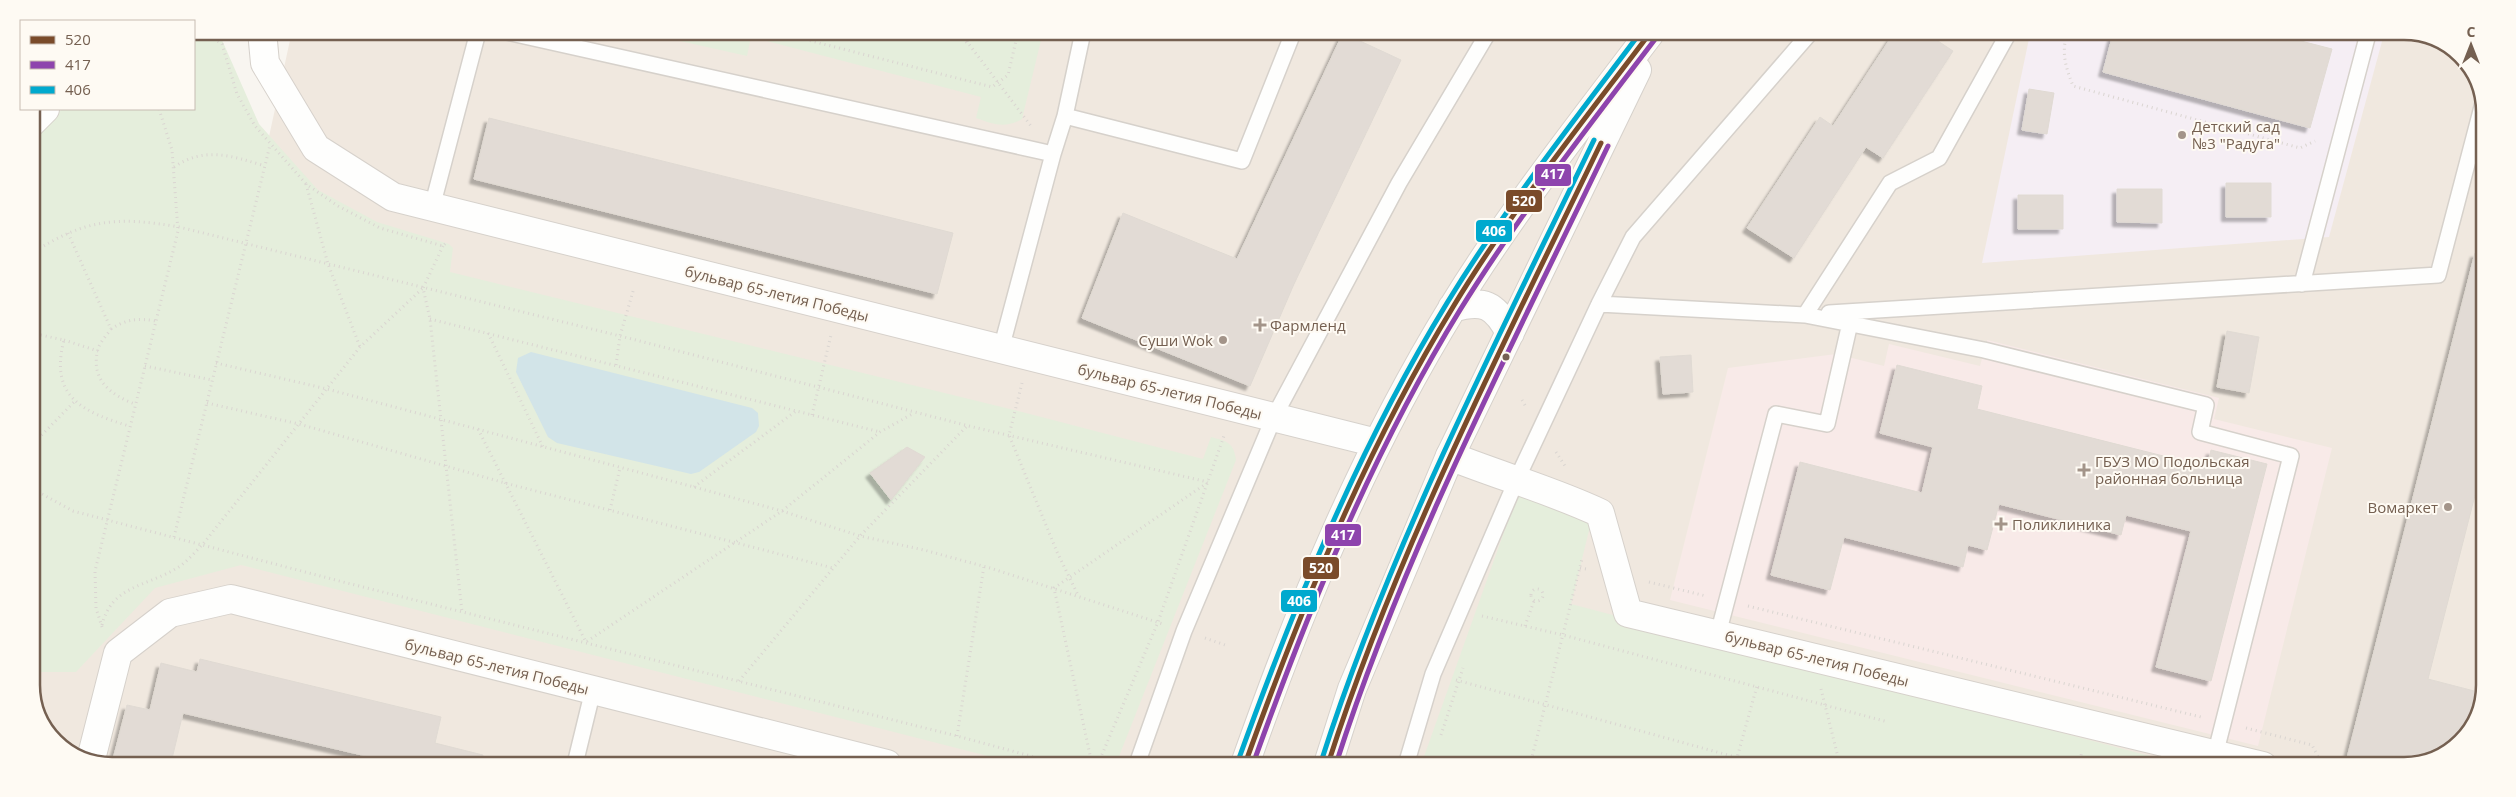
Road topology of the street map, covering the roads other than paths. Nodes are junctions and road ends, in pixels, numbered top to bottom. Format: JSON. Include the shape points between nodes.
{"nodes":[{"id":1,"x":263,"y":40,"type":"edge"},
{"id":2,"x":476,"y":40,"type":"edge"},
{"id":3,"x":543,"y":40,"type":"edge"},
{"id":4,"x":1081,"y":40,"type":"edge"},
{"id":5,"x":1290,"y":40,"type":"edge"},
{"id":6,"x":1484,"y":40,"type":"edge"},
{"id":7,"x":1645,"y":40,"type":"edge"},
{"id":8,"x":1653,"y":40,"type":"edge"},
{"id":9,"x":1804,"y":40,"type":"edge"},
{"id":10,"x":2005,"y":40,"type":"edge"},
{"id":11,"x":2366,"y":40,"type":"edge"},
{"id":12,"x":1065,"y":116,"type":"junction"},
{"id":13,"x":2476,"y":130,"type":"edge"},
{"id":14,"x":1053,"y":154,"type":"junction"},
{"id":15,"x":432,"y":207,"type":"junction"},
{"id":16,"x":2302,"y":284,"type":"junction"},
{"id":17,"x":1599,"y":304,"type":"junction"},
{"id":18,"x":1452,"y":308,"type":"junction"},
{"id":19,"x":1805,"y":315,"type":"junction"},
{"id":20,"x":1850,"y":323,"type":"junction"},
{"id":21,"x":1510,"y":333,"type":"junction"},
{"id":22,"x":1001,"y":349,"type":"junction"},
{"id":23,"x":1274,"y":417,"type":"junction"},
{"id":24,"x":1377,"y":443,"type":"junction"},
{"id":25,"x":1450,"y":456,"type":"junction"},
{"id":26,"x":1517,"y":479,"type":"junction"},
{"id":27,"x":1718,"y":634,"type":"junction"},
{"id":28,"x":593,"y":690,"type":"junction"},
{"id":29,"x":2215,"y":754,"type":"junction"},
{"id":30,"x":92,"y":755,"type":"edge"},
{"id":31,"x":577,"y":757,"type":"edge"},
{"id":32,"x":859,"y":757,"type":"edge"},
{"id":33,"x":1139,"y":757,"type":"edge"},
{"id":34,"x":1248,"y":757,"type":"edge"},
{"id":35,"x":1330,"y":757,"type":"edge"},
{"id":36,"x":1408,"y":757,"type":"edge"},
{"id":37,"x":2227,"y":757,"type":"edge"}],
"edges":[{"from":1,"to":15,"type":"street","name":"бульвар 65-летия Победы","via":[[265,63],[316,148],[393,197]]},
{"from":2,"to":15,"type":"lane"},
{"from":3,"to":14,"type":"lane"},
{"from":4,"to":12,"type":"lane"},
{"from":5,"to":12,"type":"lane","via":[[1242,161]]},
{"from":6,"to":23,"type":"lane","via":[[1399,183]]},
{"from":7,"to":18,"type":"street","via":[[1522,201]]},
{"from":8,"to":21,"type":"street"},
{"from":9,"to":17,"type":"lane","via":[[1633,237]]},
{"from":10,"to":19,"type":"lane","via":[[1939,158],[1890,183]]},
{"from":11,"to":16,"type":"lane"},
{"from":12,"to":14,"type":"lane"},
{"from":13,"to":16,"type":"lane","via":[[2438,275]]},
{"from":14,"to":22,"type":"lane"},
{"from":15,"to":22,"type":"street","name":"бульвар 65-летия Победы"},
{"from":16,"to":19,"type":"lane"},
{"from":17,"to":19,"type":"lane"},
{"from":17,"to":26,"type":"lane"},
{"from":18,"to":21,"type":"street","via":[[1466,304],[1488,305],[1501,316]]},
{"from":18,"to":24,"type":"street"},
{"from":19,"to":20,"type":"lane"},
{"from":20,"to":27,"type":"lane","via":[[1827,424],[1776,414]]},
{"from":20,"to":29,"type":"lane","via":[[1984,350],[2206,405],[2200,432],[2291,456]]},
{"from":21,"to":25,"type":"street"},
{"from":22,"to":23,"type":"street","name":"бульвар 65-летия Победы"},
{"from":23,"to":24,"type":"street","name":"бульвар 65-летия Победы"},
{"from":23,"to":33,"type":"lane","via":[[1184,631]]},
{"from":24,"to":34,"type":"street","via":[[1345,506],[1293,631]]},
{"from":25,"to":26,"type":"street","name":"бульвар 65-летия Победы"},
{"from":25,"to":35,"type":"street","via":[[1352,689]]},
{"from":26,"to":27,"type":"street","name":"бульвар 65-летия Победы","via":[[1600,513],[1628,613]]},
{"from":26,"to":36,"type":"lane","via":[[1434,674]]},
{"from":27,"to":29,"type":"street","name":"бульвар 65-летия Победы"},
{"from":28,"to":30,"type":"street","name":"бульвар 65-летия Победы","via":[[231,599],[170,613],[118,653]]},
{"from":28,"to":31,"type":"lane"},
{"from":28,"to":32,"type":"street","name":"бульвар 65-летия Победы"},
{"from":29,"to":37,"type":"street","name":"бульвар 65-летия Победы"}]}
